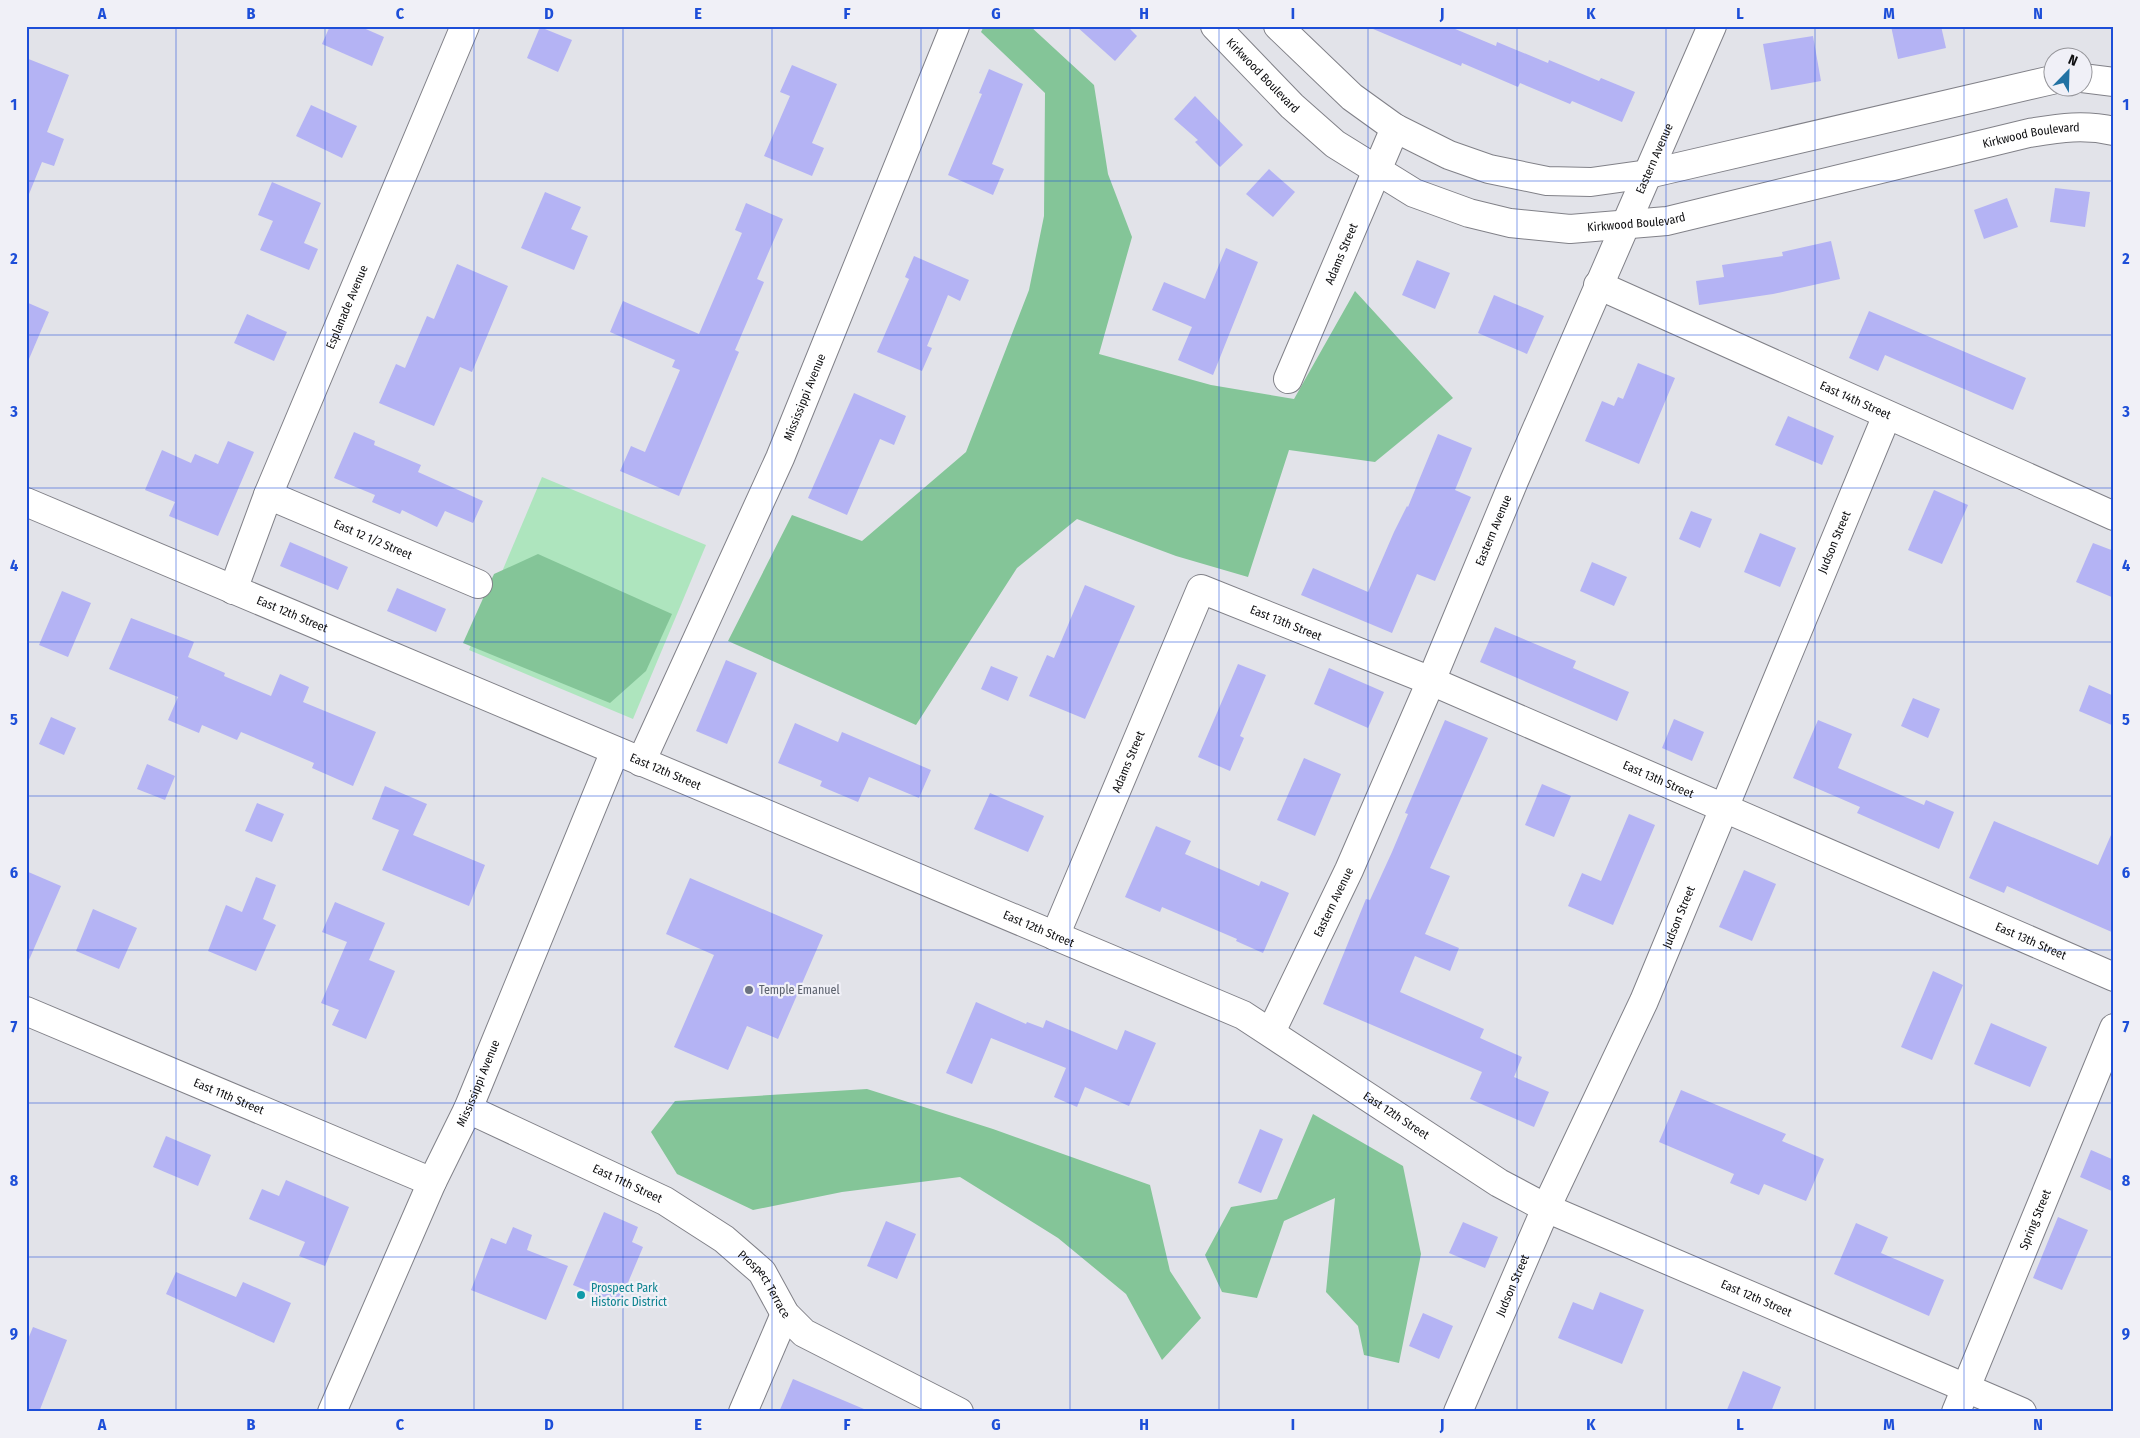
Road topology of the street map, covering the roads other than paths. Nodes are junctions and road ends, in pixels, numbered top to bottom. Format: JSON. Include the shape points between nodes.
{"nodes":[{"id":1,"x":465,"y":26,"type":"edge"},
{"id":2,"x":955,"y":26,"type":"edge"},
{"id":3,"x":1215,"y":26,"type":"edge"},
{"id":4,"x":1278,"y":26,"type":"edge"},
{"id":5,"x":1712,"y":26,"type":"edge"},
{"id":6,"x":2092,"y":79,"type":"edge"},
{"id":7,"x":2042,"y":82,"type":"edge"},
{"id":8,"x":2114,"y":82,"type":"edge"},
{"id":9,"x":1395,"y":128,"type":"junction"},
{"id":10,"x":2114,"y":131,"type":"edge"},
{"id":11,"x":1376,"y":170,"type":"junction"},
{"id":12,"x":1648,"y":174,"type":"junction"},
{"id":13,"x":1624,"y":225,"type":"junction"},
{"id":14,"x":1598,"y":285,"type":"junction"},
{"id":15,"x":1288,"y":380,"type":"dead end"},
{"id":16,"x":1887,"y":415,"type":"junction"},
{"id":17,"x":268,"y":495,"type":"junction"},
{"id":18,"x":26,"y":502,"type":"edge"},
{"id":19,"x":2114,"y":516,"type":"edge"},
{"id":20,"x":478,"y":584,"type":"dead end"},
{"id":21,"x":1200,"y":588,"type":"joint"},
{"id":22,"x":233,"y":590,"type":"junction"},
{"id":23,"x":1431,"y":681,"type":"junction"},
{"id":24,"x":615,"y":751,"type":"junction"},
{"id":25,"x":641,"y":762,"type":"junction"},
{"id":26,"x":1724,"y":808,"type":"junction"},
{"id":27,"x":1055,"y":936,"type":"junction"},
{"id":28,"x":2114,"y":977,"type":"edge"},
{"id":29,"x":26,"y":1011,"type":"edge"},
{"id":30,"x":2114,"y":1028,"type":"edge"},
{"id":31,"x":1271,"y":1032,"type":"junction"},
{"id":32,"x":468,"y":1109,"type":"junction"},
{"id":33,"x":432,"y":1182,"type":"junction"},
{"id":34,"x":1546,"y":1208,"type":"junction"},
{"id":35,"x":729,"y":1243,"type":"joint"},
{"id":36,"x":785,"y":1314,"type":"junction"},
{"id":37,"x":1961,"y":1400,"type":"edge"},
{"id":38,"x":332,"y":1412,"type":"edge"},
{"id":39,"x":743,"y":1412,"type":"edge"},
{"id":40,"x":959,"y":1412,"type":"edge"},
{"id":41,"x":1458,"y":1412,"type":"edge"},
{"id":42,"x":2022,"y":1412,"type":"edge"}],
"edges":[{"from":1,"to":17,"type":"street","name":"Esplanade Avenue"},
{"from":2,"to":25,"type":"street","name":"Mississippi Avenue","via":[[780,458]]},
{"from":3,"to":11,"type":"street","name":"Kirkwood Boulevard","via":[[1292,106],[1335,144]]},
{"from":4,"to":9,"type":"street","via":[[1352,97]]},
{"from":5,"to":12,"type":"street","name":"Eastern Avenue"},
{"from":6,"to":8,"type":"street"},
{"from":7,"to":12,"type":"street"},
{"from":9,"to":11,"type":"street","name":"Adams Street"},
{"from":9,"to":12,"type":"street","via":[[1489,169],[1547,182],[1591,182]]},
{"from":10,"to":13,"type":"street","name":"Kirkwood Boulevard","via":[[2091,126],[2038,132],[1667,221]]},
{"from":11,"to":13,"type":"street","name":"Kirkwood Boulevard","via":[[1414,192],[1469,213],[1510,223],[1570,229]]},
{"from":11,"to":15,"type":"street","name":"Adams Street"},
{"from":12,"to":13,"type":"street","name":"Eastern Avenue"},
{"from":13,"to":14,"type":"street","name":"Eastern Avenue"},
{"from":14,"to":16,"type":"street","name":"East 14th Street"},
{"from":14,"to":23,"type":"street","name":"Eastern Avenue"},
{"from":16,"to":19,"type":"street","name":"East 14th Street"},
{"from":16,"to":26,"type":"street","name":"Judson Street"},
{"from":17,"to":20,"type":"street","name":"East 12 1/2 Street"},
{"from":17,"to":22,"type":"street","name":"Esplanade Avenue"},
{"from":18,"to":22,"type":"street","name":"East 12th Street"},
{"from":21,"to":23,"type":"street","name":"East 13th Street"},
{"from":21,"to":27,"type":"street","name":"Adams Street"},
{"from":22,"to":24,"type":"street","name":"East 12th Street"},
{"from":23,"to":26,"type":"street","name":"East 13th Street"},
{"from":23,"to":31,"type":"street","name":"Eastern Avenue","via":[[1349,870]]},
{"from":24,"to":25,"type":"street","name":"East 12th Street"},
{"from":24,"to":32,"type":"street","name":"Mississippi Avenue"},
{"from":25,"to":27,"type":"street","name":"East 12th Street"},
{"from":26,"to":28,"type":"street","name":"East 13th Street"},
{"from":26,"to":34,"type":"street","name":"Judson Street","via":[[1644,1001]]},
{"from":27,"to":31,"type":"street","name":"East 12th Street","via":[[1243,1015]]},
{"from":29,"to":33,"type":"street","name":"East 11th Street"},
{"from":30,"to":37,"type":"street","name":"Spring Street"},
{"from":31,"to":34,"type":"street","name":"East 12th Street","via":[[1499,1183]]},
{"from":32,"to":33,"type":"street","name":"Mississippi Avenue"},
{"from":32,"to":35,"type":"street","name":"East 11th Street","via":[[665,1201]]},
{"from":33,"to":38,"type":"street","name":"Mississippi Avenue"},
{"from":34,"to":37,"type":"street","name":"East 12th Street"},
{"from":34,"to":41,"type":"street","name":"Judson Street"},
{"from":35,"to":36,"type":"street","name":"Prospect Terrace","via":[[762,1272]]},
{"from":36,"to":39,"type":"street","name":"Prospect Terrace"},
{"from":36,"to":40,"type":"street","via":[[804,1332]]},
{"from":37,"to":42,"type":"street","name":"East 12th Street"}]}
